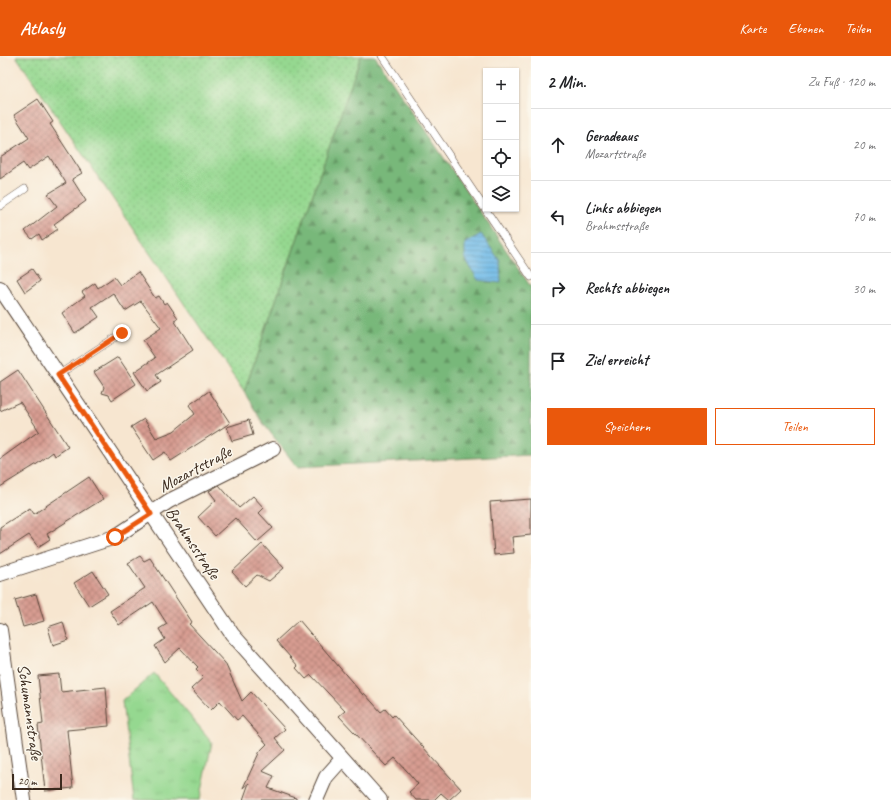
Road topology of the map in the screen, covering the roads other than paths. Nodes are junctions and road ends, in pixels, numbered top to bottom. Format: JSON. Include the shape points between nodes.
{"nodes":[{"id":1,"x":382,"y":56,"type":"edge"},
{"id":2,"x":25,"y":189,"type":"dead end"},
{"id":3,"x":0,"y":206,"type":"edge"},
{"id":4,"x":531,"y":277,"type":"edge"},
{"id":5,"x":0,"y":288,"type":"edge"},
{"id":6,"x":122,"y":333,"type":"dead end"},
{"id":7,"x":58,"y":375,"type":"junction"},
{"id":8,"x":273,"y":449,"type":"dead end"},
{"id":9,"x":151,"y":514,"type":"junction"},
{"id":10,"x":0,"y":574,"type":"edge"},
{"id":11,"x":0,"y":630,"type":"edge"},
{"id":12,"x":342,"y":759,"type":"junction"},
{"id":13,"x":24,"y":800,"type":"edge"},
{"id":14,"x":316,"y":800,"type":"edge"},
{"id":15,"x":380,"y":800,"type":"edge"}],
"edges":[{"from":1,"to":4,"type":"lane"},
{"from":2,"to":3,"type":"lane"},
{"from":5,"to":7,"type":"street","name":"Brahmsstraße"},
{"from":6,"to":7,"type":"lane"},
{"from":7,"to":9,"type":"street","name":"Brahmsstraße"},
{"from":8,"to":9,"type":"street","name":"Mozartstraße","via":[[169,502]]},
{"from":9,"to":10,"type":"street","name":"Mozartstraße","via":[[115,537]]},
{"from":9,"to":12,"type":"street","name":"Brahmsstraße","via":[[232,634]]},
{"from":11,"to":13,"type":"street","name":"Schumannstraße"},
{"from":12,"to":14,"type":"street","via":[[326,777]]},
{"from":12,"to":15,"type":"street","name":"Brahmsstraße"}]}
